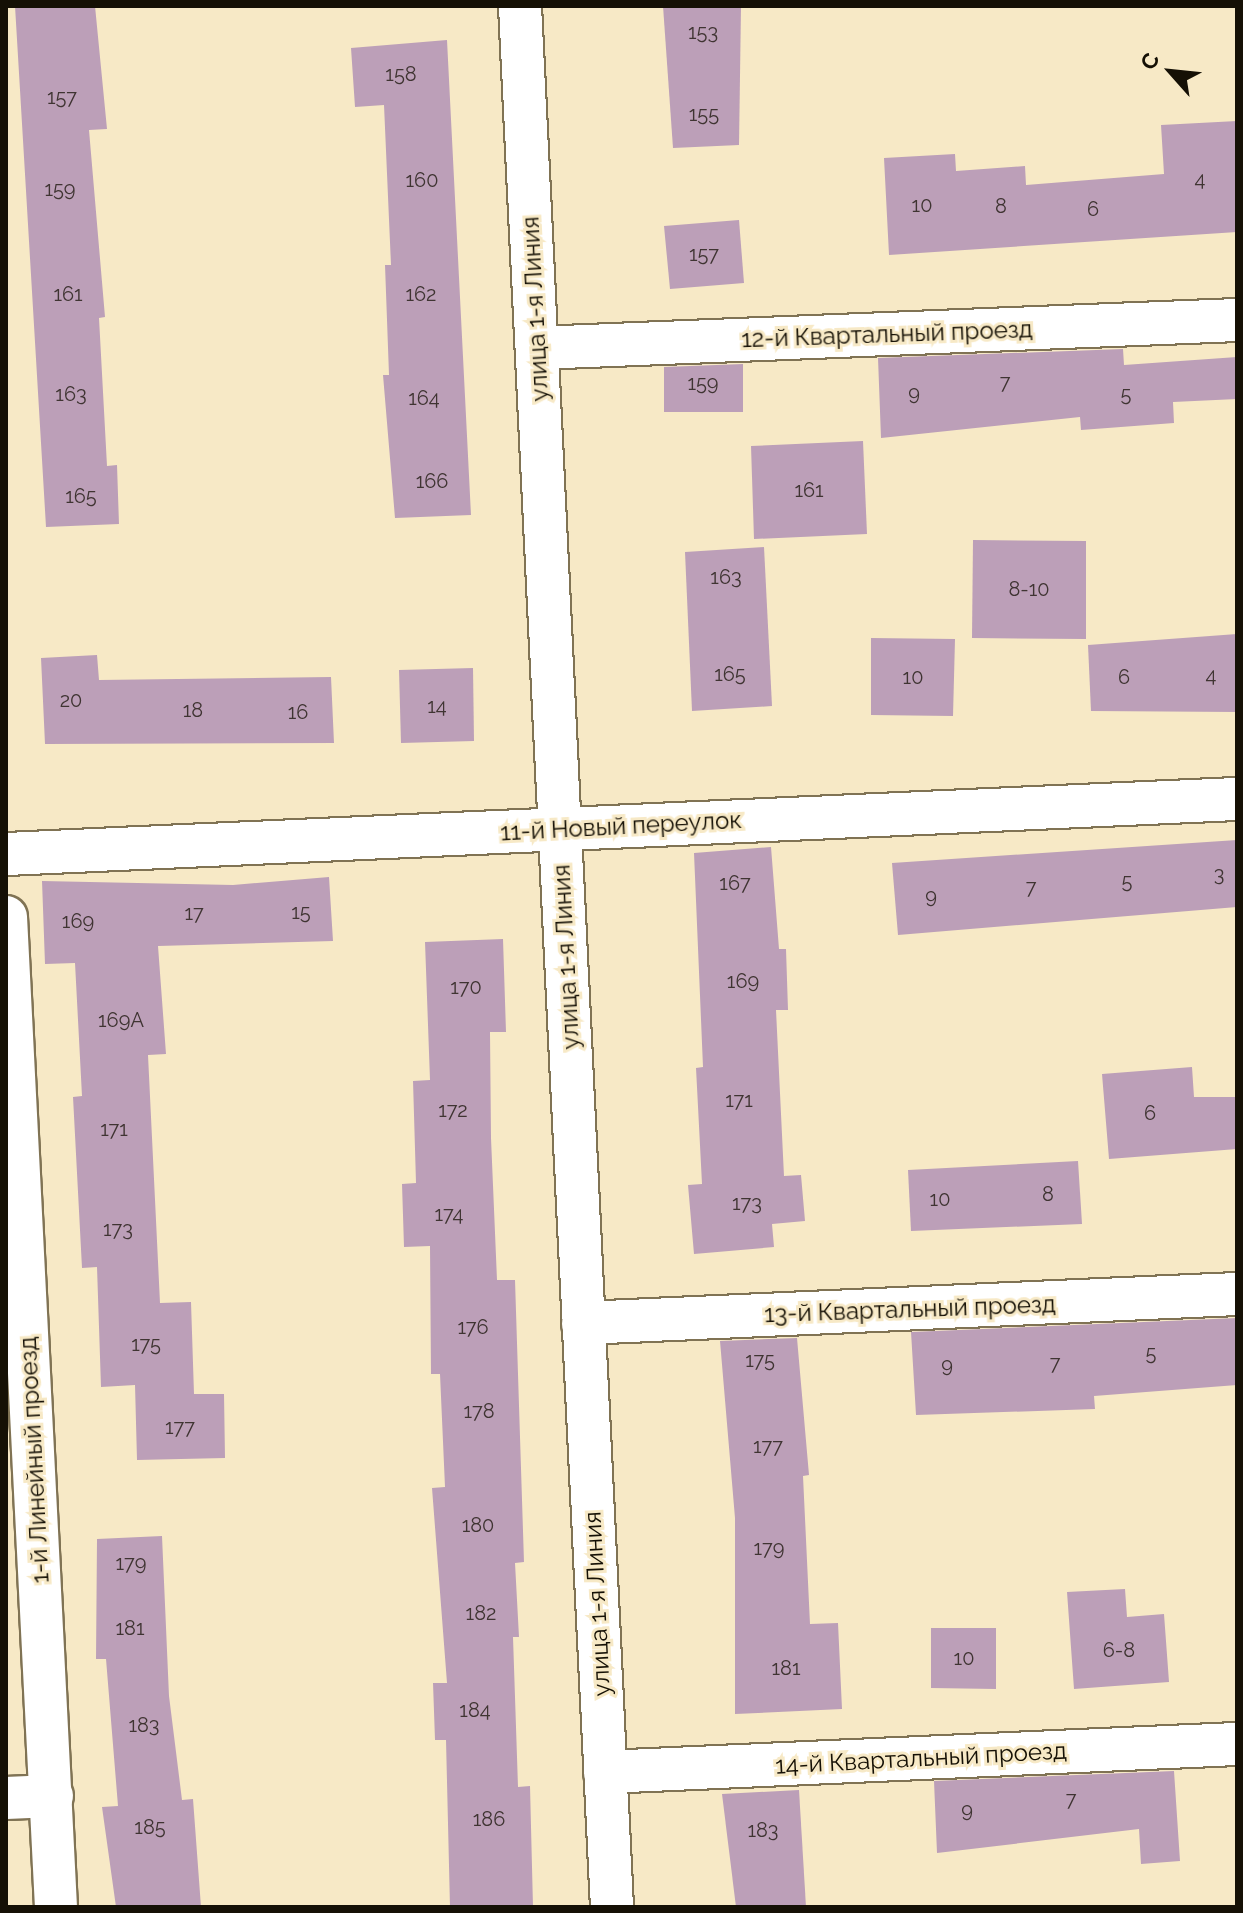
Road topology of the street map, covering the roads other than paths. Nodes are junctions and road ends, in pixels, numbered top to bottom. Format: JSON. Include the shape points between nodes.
{"nodes":[{"id":1,"x":520,"y":6,"type":"edge"},
{"id":2,"x":1237,"y":320,"type":"edge"},
{"id":3,"x":537,"y":348,"type":"junction"},
{"id":4,"x":1237,"y":799,"type":"edge"},
{"id":5,"x":560,"y":829,"type":"junction"},
{"id":6,"x":6,"y":854,"type":"edge"},
{"id":7,"x":6,"y":917,"type":"edge"},
{"id":8,"x":1237,"y":1294,"type":"edge"},
{"id":9,"x":583,"y":1323,"type":"junction"},
{"id":10,"x":17,"y":1347,"type":"edge"},
{"id":11,"x":1237,"y":1744,"type":"edge"},
{"id":12,"x":605,"y":1772,"type":"junction"},
{"id":13,"x":52,"y":1796,"type":"junction"},
{"id":14,"x":6,"y":1798,"type":"edge"},
{"id":15,"x":56,"y":1907,"type":"edge"},
{"id":16,"x":612,"y":1907,"type":"edge"}],
"edges":[{"from":1,"to":3,"type":"street","name":"улица 1-я Линия"},
{"from":2,"to":3,"type":"street","name":"12-й Квартальный проезд"},
{"from":3,"to":5,"type":"street","name":"улица 1-я Линия"},
{"from":4,"to":5,"type":"street","name":"11-й Новый переулок"},
{"from":5,"to":6,"type":"street","name":"11-й Новый переулок"},
{"from":5,"to":9,"type":"street","name":"улица 1-я Линия"},
{"from":7,"to":10,"type":"street","name":"1-й Линейный проезд"},
{"from":8,"to":9,"type":"street","name":"13-й Квартальный проезд"},
{"from":9,"to":12,"type":"street","name":"улица 1-я Линия"},
{"from":10,"to":13,"type":"street","name":"1-й Линейный проезд"},
{"from":11,"to":12,"type":"street","name":"14-й Квартальный проезд"},
{"from":12,"to":16,"type":"street","name":"улица 1-я Линия"},
{"from":13,"to":14,"type":"street"},
{"from":13,"to":15,"type":"street","name":"1-й Линейный проезд"}]}
